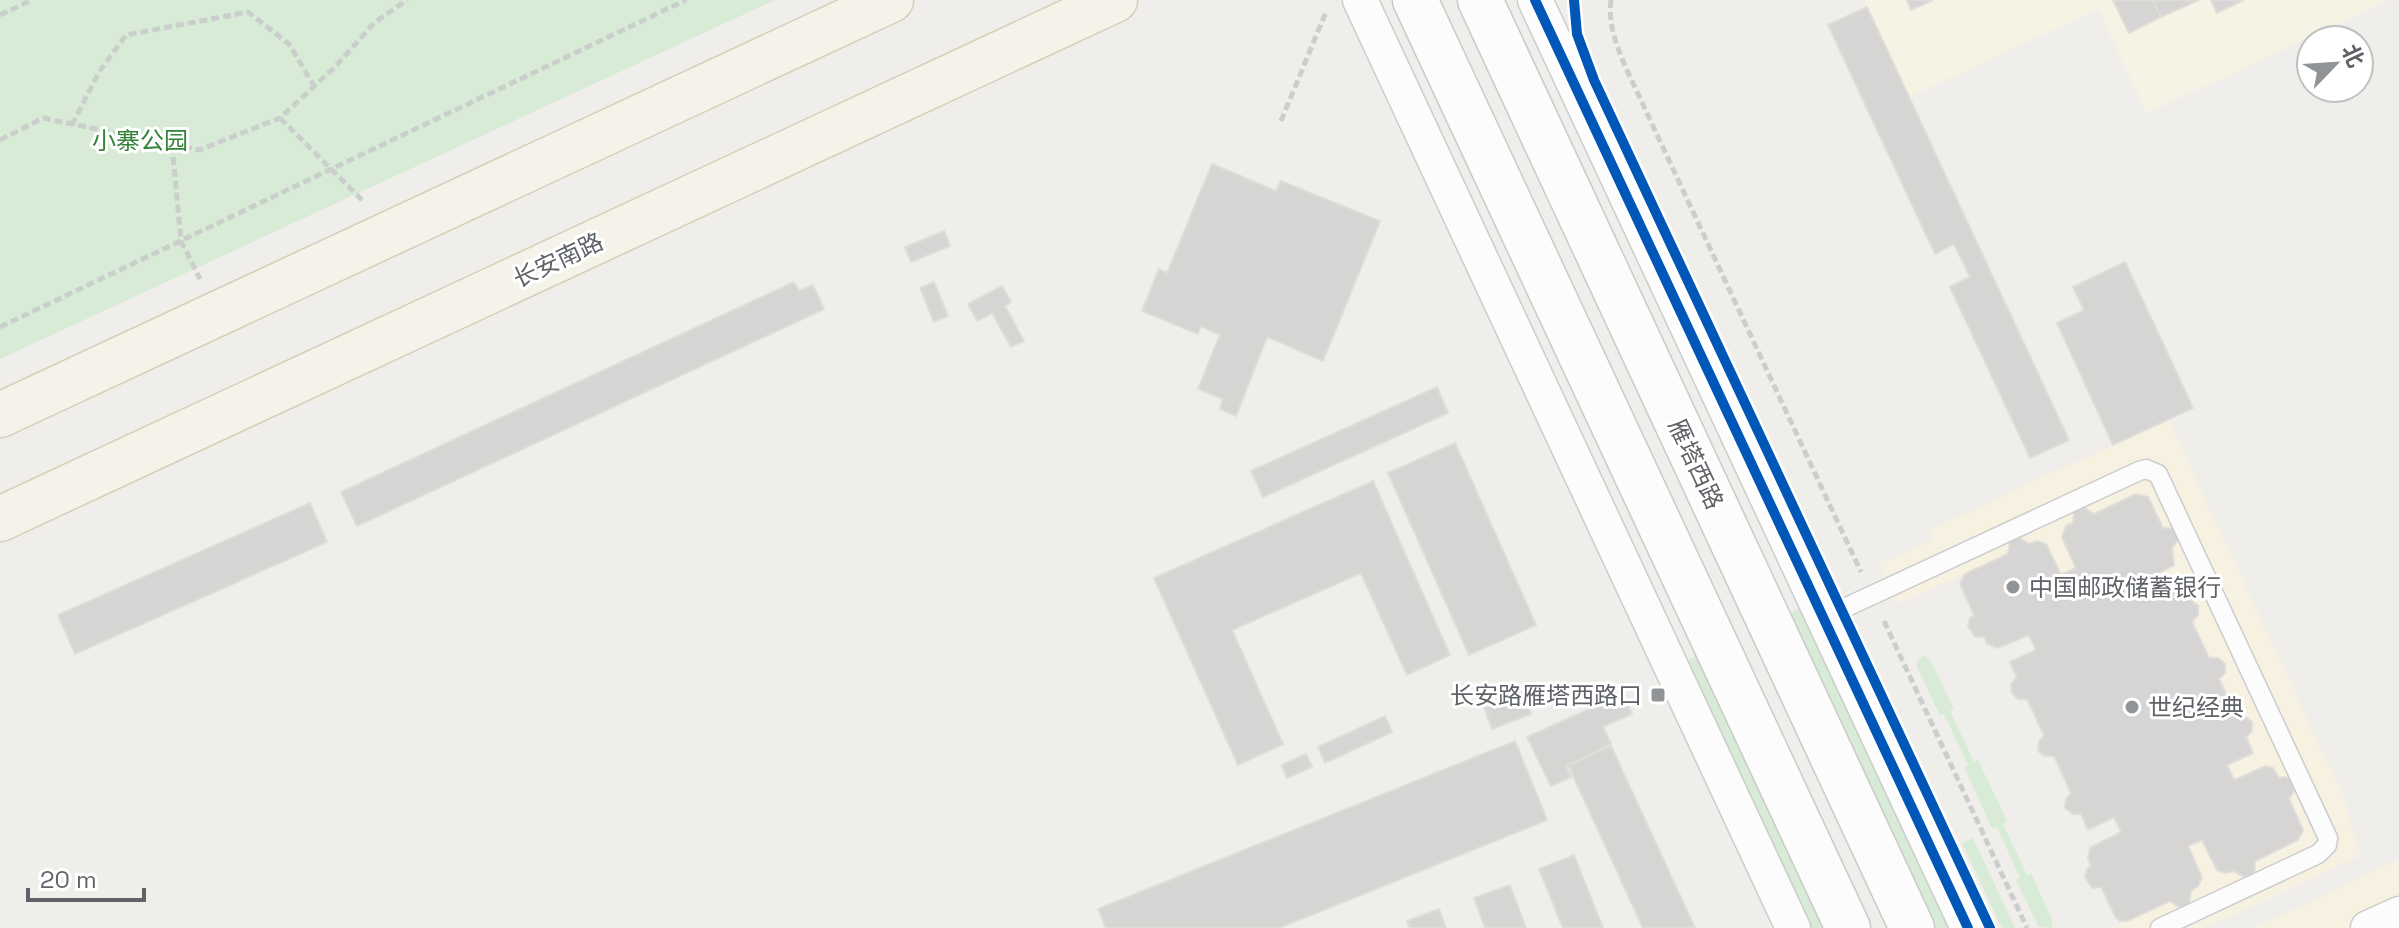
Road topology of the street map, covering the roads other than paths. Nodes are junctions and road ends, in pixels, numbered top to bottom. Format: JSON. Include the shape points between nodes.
{"nodes":[{"id":1,"x":891,"y":0,"type":"edge"},
{"id":2,"x":1115,"y":0,"type":"edge"},
{"id":3,"x":1415,"y":0,"type":"edge"},
{"id":4,"x":1480,"y":0,"type":"edge"},
{"id":5,"x":1535,"y":0,"type":"edge"},
{"id":6,"x":1344,"y":4,"type":"edge"},
{"id":7,"x":0,"y":415,"type":"edge"},
{"id":8,"x":0,"y":519,"type":"edge"},
{"id":9,"x":1823,"y":618,"type":"junction"},
{"id":10,"x":2399,"y":914,"type":"edge"},
{"id":11,"x":1793,"y":928,"type":"edge"},
{"id":12,"x":1848,"y":928,"type":"edge"},
{"id":13,"x":1912,"y":928,"type":"edge"},
{"id":14,"x":1968,"y":928,"type":"edge"},
{"id":15,"x":2160,"y":928,"type":"edge"},
{"id":16,"x":2368,"y":928,"type":"edge"}],
"edges":[{"from":1,"to":7,"type":"main road"},
{"from":2,"to":8,"type":"main road","name":"长安南路"},
{"from":3,"to":12,"type":"main road"},
{"from":4,"to":13,"type":"main road","name":"雁塔西路"},
{"from":5,"to":9,"type":"street"},
{"from":6,"to":11,"type":"street"},
{"from":9,"to":14,"type":"street"},
{"from":9,"to":15,"type":"lane","via":[[2139,471],[2158,474],[2328,838],[2318,854]]},
{"from":10,"to":16,"type":"street"}]}
